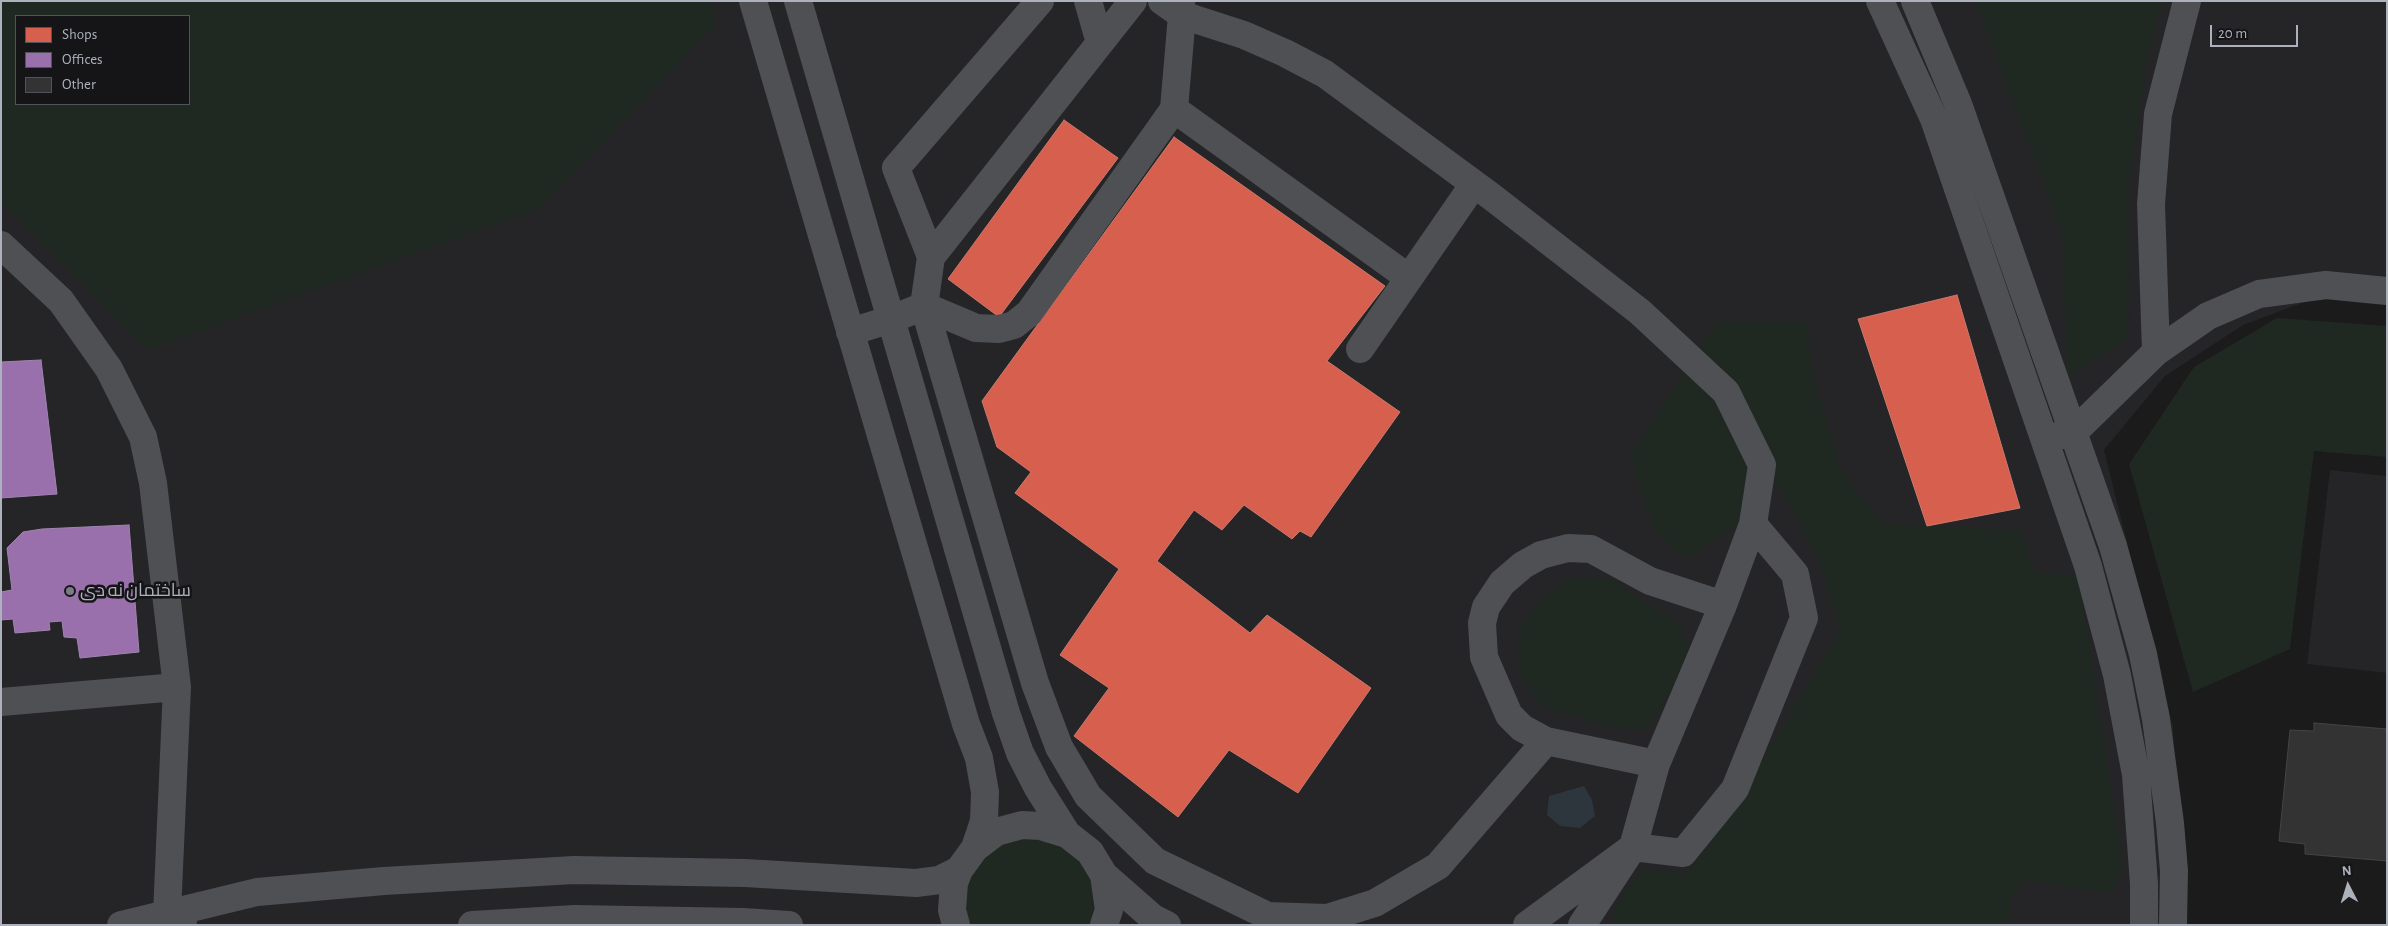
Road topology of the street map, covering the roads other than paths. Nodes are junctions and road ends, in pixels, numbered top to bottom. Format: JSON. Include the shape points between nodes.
{"nodes":[{"id":1,"x":753,"y":1,"type":"edge"},
{"id":2,"x":798,"y":1,"type":"edge"},
{"id":3,"x":1040,"y":1,"type":"edge"},
{"id":4,"x":1088,"y":1,"type":"edge"},
{"id":5,"x":1133,"y":1,"type":"edge"},
{"id":6,"x":1880,"y":1,"type":"edge"},
{"id":7,"x":1915,"y":1,"type":"edge"},
{"id":8,"x":2187,"y":1,"type":"edge"},
{"id":9,"x":1175,"y":6,"type":"edge"},
{"id":10,"x":1100,"y":43,"type":"junction"},
{"id":11,"x":1174,"y":109,"type":"junction"},
{"id":12,"x":1474,"y":184,"type":"junction"},
{"id":13,"x":1,"y":246,"type":"edge"},
{"id":14,"x":931,"y":257,"type":"junction"},
{"id":15,"x":1409,"y":278,"type":"junction"},
{"id":16,"x":2387,"y":291,"type":"edge"},
{"id":17,"x":924,"y":306,"type":"junction"},
{"id":18,"x":892,"y":320,"type":"junction"},
{"id":19,"x":850,"y":332,"type":"junction"},
{"id":20,"x":1360,"y":349,"type":"dead end"},
{"id":21,"x":2156,"y":352,"type":"junction"},
{"id":22,"x":2073,"y":432,"type":"junction"},
{"id":23,"x":2044,"y":439,"type":"junction"},
{"id":24,"x":1753,"y":524,"type":"junction"},
{"id":25,"x":1723,"y":605,"type":"junction"},
{"id":26,"x":177,"y":687,"type":"junction"},
{"id":27,"x":1,"y":702,"type":"edge"},
{"id":28,"x":1546,"y":741,"type":"junction"},
{"id":29,"x":1656,"y":764,"type":"junction"},
{"id":30,"x":1067,"y":834,"type":"junction"},
{"id":31,"x":1633,"y":846,"type":"junction"},
{"id":32,"x":975,"y":848,"type":"junction"},
{"id":33,"x":959,"y":870,"type":"junction"},
{"id":34,"x":1104,"y":875,"type":"junction"},
{"id":35,"x":2144,"y":884,"type":"junction"},
{"id":36,"x":2174,"y":887,"type":"junction"},
{"id":37,"x":220,"y":912,"type":"edge"},
{"id":38,"x":176,"y":919,"type":"edge"},
{"id":39,"x":121,"y":925,"type":"edge"},
{"id":40,"x":472,"y":925,"type":"edge"},
{"id":41,"x":788,"y":925,"type":"edge"},
{"id":42,"x":956,"y":925,"type":"edge"},
{"id":43,"x":1104,"y":925,"type":"edge"},
{"id":44,"x":1167,"y":925,"type":"edge"},
{"id":45,"x":1527,"y":925,"type":"edge"},
{"id":46,"x":1582,"y":925,"type":"edge"},
{"id":47,"x":2144,"y":925,"type":"edge"},
{"id":48,"x":2173,"y":925,"type":"edge"}],
"edges":[{"from":1,"to":19,"type":"lane"},
{"from":2,"to":18,"type":"lane"},
{"from":3,"to":14,"type":"lane","via":[[896,168]]},
{"from":4,"to":10,"type":"lane"},
{"from":5,"to":10,"type":"lane"},
{"from":6,"to":23,"type":"lane","via":[[1934,119]]},
{"from":7,"to":22,"type":"lane","via":[[1958,104]]},
{"from":8,"to":21,"type":"lane","via":[[2158,114],[2150,204]]},
{"from":9,"to":11,"type":"lane"},
{"from":9,"to":12,"type":"lane","via":[[1325,74]]},
{"from":10,"to":14,"type":"lane"},
{"from":11,"to":15,"type":"lane"},
{"from":11,"to":17,"type":"lane","via":[[1030,313],[1014,325],[999,329],[976,328]]},
{"from":12,"to":15,"type":"lane"},
{"from":12,"to":24,"type":"lane","via":[[1640,312],[1726,392],[1762,465]]},
{"from":13,"to":26,"type":"lane","via":[[61,302],[109,369],[142,437],[153,483]]},
{"from":14,"to":17,"type":"lane"},
{"from":15,"to":20,"type":"lane"},
{"from":16,"to":21,"type":"lane","via":[[2326,285],[2259,294],[2208,316]]},
{"from":17,"to":18,"type":"lane"},
{"from":17,"to":28,"type":"lane","via":[[1034,683],[1060,747],[1088,796],[1155,861],[1268,916],[1328,918],[1375,903],[1438,866]]},
{"from":18,"to":19,"type":"lane"},
{"from":18,"to":30,"type":"lane","via":[[1006,713],[1020,753]]},
{"from":19,"to":32,"type":"lane","via":[[963,715],[979,758],[985,792],[984,821]]},
{"from":21,"to":22,"type":"lane"},
{"from":22,"to":23,"type":"lane"},
{"from":22,"to":36,"type":"lane","via":[[2113,546],[2143,654],[2156,719],[2170,823]]},
{"from":23,"to":35,"type":"lane","via":[[2088,566],[2117,675],[2136,775]]},
{"from":24,"to":25,"type":"lane"},
{"from":24,"to":31,"type":"lane","via":[[1795,574],[1804,618],[1735,789],[1683,853]]},
{"from":25,"to":28,"type":"lane","via":[[1650,581],[1590,550],[1568,548],[1541,555],[1524,564],[1502,583],[1486,607],[1481,640],[1489,673],[1509,715],[1522,728]]},
{"from":25,"to":29,"type":"lane"},
{"from":26,"to":27,"type":"lane"},
{"from":26,"to":38,"type":"lane"},
{"from":28,"to":29,"type":"lane"},
{"from":29,"to":31,"type":"lane"},
{"from":30,"to":32,"type":"lane","via":[[1041,826],[1022,825],[996,832]]},
{"from":30,"to":34,"type":"lane","via":[[1090,852]]},
{"from":31,"to":45,"type":"lane"},
{"from":31,"to":46,"type":"lane"},
{"from":32,"to":33,"type":"lane"},
{"from":33,"to":37,"type":"lane","via":[[939,880],[901,883],[745,873],[574,870],[257,892]]},
{"from":33,"to":42,"type":"lane","via":[[954,883],[952,910]]},
{"from":34,"to":43,"type":"lane","via":[[1108,910]]},
{"from":34,"to":44,"type":"lane","via":[[1153,918]]},
{"from":35,"to":36,"type":"lane"},
{"from":35,"to":47,"type":"lane"},
{"from":36,"to":48,"type":"lane"},
{"from":37,"to":38,"type":"lane"},
{"from":38,"to":39,"type":"lane"},
{"from":40,"to":41,"type":"lane","via":[[575,919]]}]}
